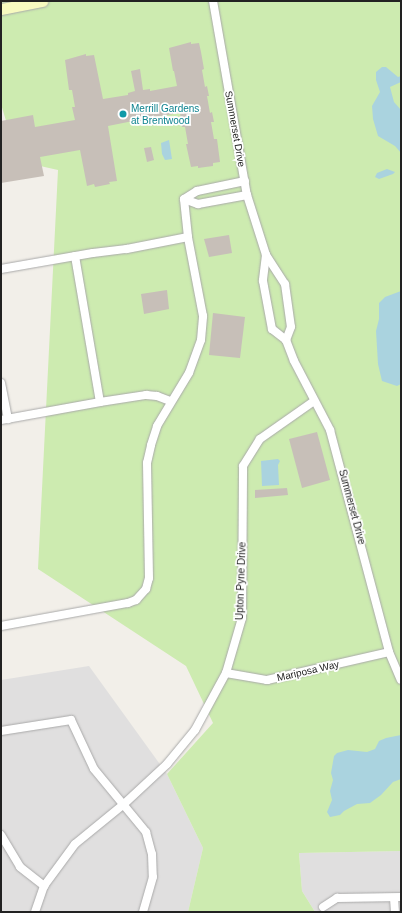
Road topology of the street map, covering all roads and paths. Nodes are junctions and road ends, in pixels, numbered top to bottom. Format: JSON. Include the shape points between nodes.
{"nodes":[{"id":1,"x":42,"y":1,"type":"edge"},
{"id":2,"x":213,"y":1,"type":"edge"},
{"id":3,"x":1,"y":8,"type":"edge"},
{"id":4,"x":244,"y":181,"type":"junction"},
{"id":5,"x":208,"y":189,"type":"junction"},
{"id":6,"x":247,"y":195,"type":"junction"},
{"id":7,"x":184,"y":199,"type":"junction"},
{"id":8,"x":210,"y":202,"type":"junction"},
{"id":9,"x":188,"y":237,"type":"junction"},
{"id":10,"x":266,"y":255,"type":"junction"},
{"id":11,"x":75,"y":256,"type":"junction"},
{"id":12,"x":1,"y":269,"type":"edge"},
{"id":13,"x":286,"y":340,"type":"junction"},
{"id":14,"x":1,"y":383,"type":"edge"},
{"id":15,"x":314,"y":400,"type":"junction"},
{"id":16,"x":170,"y":401,"type":"junction"},
{"id":17,"x":100,"y":402,"type":"junction"},
{"id":18,"x":4,"y":419,"type":"edge"},
{"id":19,"x":1,"y":626,"type":"edge"},
{"id":20,"x":389,"y":652,"type":"junction"},
{"id":21,"x":226,"y":673,"type":"junction"},
{"id":22,"x":401,"y":680,"type":"edge"},
{"id":23,"x":1,"y":731,"type":"edge"},
{"id":24,"x":124,"y":804,"type":"junction"},
{"id":25,"x":1,"y":836,"type":"edge"},
{"id":26,"x":44,"y":886,"type":"junction"},
{"id":27,"x":398,"y":898,"type":"edge"},
{"id":28,"x":323,"y":907,"type":"dead end"},
{"id":29,"x":36,"y":912,"type":"edge"},
{"id":30,"x":143,"y":912,"type":"edge"},
{"id":31,"x":395,"y":912,"type":"edge"}],
"edges":[{"from":1,"to":3,"type":"main road"},
{"from":2,"to":4,"type":"street","name":"Summerset Drive"},
{"from":4,"to":5,"type":"street"},
{"from":4,"to":6,"type":"street","name":"Summerset Drive"},
{"from":5,"to":7,"type":"street","via":[[197,191]]},
{"from":5,"to":8,"type":"street"},
{"from":6,"to":8,"type":"street"},
{"from":6,"to":10,"type":"street","name":"Summerset Drive"},
{"from":7,"to":8,"type":"street","via":[[198,204]]},
{"from":7,"to":9,"type":"street"},
{"from":9,"to":11,"type":"street"},
{"from":9,"to":16,"type":"street","via":[[203,316],[201,340],[189,373]]},
{"from":10,"to":13,"type":"street","name":"Summerset Drive","via":[[285,284],[291,327]]},
{"from":10,"to":13,"type":"street","name":"Summerset Drive","via":[[263,281],[272,329]]},
{"from":11,"to":12,"type":"street"},
{"from":11,"to":17,"type":"street"},
{"from":13,"to":15,"type":"street","name":"Summerset Drive"},
{"from":14,"to":18,"type":"street"},
{"from":15,"to":20,"type":"street","name":"Summerset Drive","via":[[335,445]]},
{"from":15,"to":21,"type":"street","name":"Upton Pyne Drive","via":[[260,439],[243,466],[242,618]]},
{"from":16,"to":17,"type":"street","via":[[146,395]]},
{"from":16,"to":19,"type":"street","via":[[157,426],[147,463],[149,578],[142,596],[128,603]]},
{"from":17,"to":18,"type":"street"},
{"from":20,"to":21,"type":"street","name":"Mariposa Way","via":[[267,680]]},
{"from":20,"to":22,"type":"street","name":"Summerset Drive"},
{"from":21,"to":24,"type":"street","name":"Upton Pyne Drive","via":[[195,730],[166,764]]},
{"from":23,"to":24,"type":"street","via":[[71,720],[94,769]]},
{"from":24,"to":26,"type":"street","name":"Upton Pyne Drive","via":[[76,844]]},
{"from":24,"to":30,"type":"street","via":[[146,832],[152,854],[153,877]]},
{"from":25,"to":26,"type":"street","via":[[20,867]]},
{"from":26,"to":29,"type":"street","name":"Upton Pyne Drive"},
{"from":27,"to":28,"type":"street","via":[[337,898]]},
{"from":27,"to":31,"type":"street"}]}
